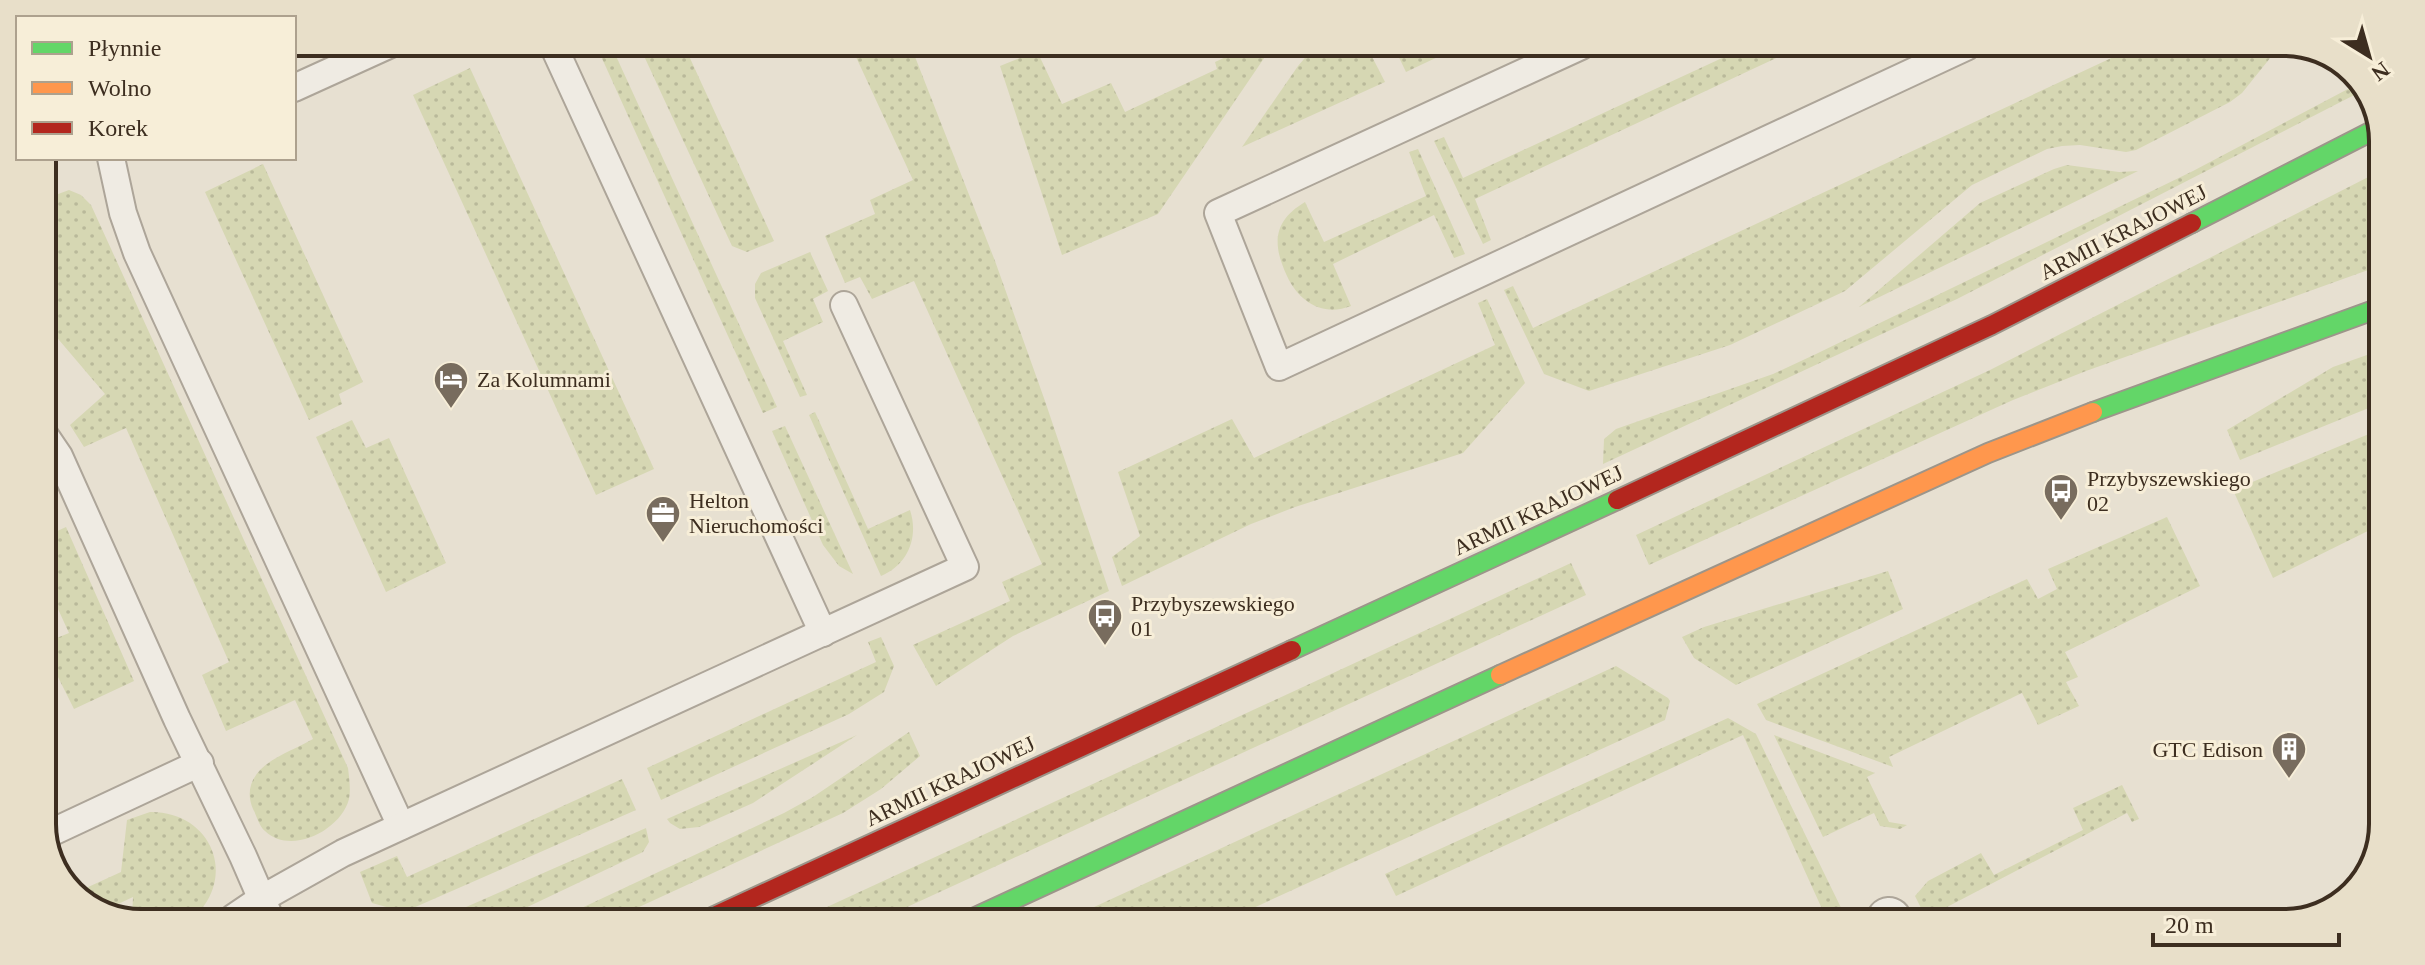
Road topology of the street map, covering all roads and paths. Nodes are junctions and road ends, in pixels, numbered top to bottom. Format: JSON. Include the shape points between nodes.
{"nodes":[{"id":1,"x":364,"y":56,"type":"edge"},
{"id":2,"x":558,"y":56,"type":"edge"},
{"id":3,"x":1559,"y":56,"type":"edge"},
{"id":4,"x":1947,"y":56,"type":"edge"},
{"id":5,"x":296,"y":87,"type":"edge"},
{"id":6,"x":2368,"y":133,"type":"edge"},
{"id":7,"x":114,"y":160,"type":"edge"},
{"id":8,"x":844,"y":305,"type":"dead end"},
{"id":9,"x":2369,"y":312,"type":"edge"},
{"id":10,"x":56,"y":452,"type":"edge"},
{"id":11,"x":823,"y":633,"type":"junction"},
{"id":12,"x":200,"y":763,"type":"junction"},
{"id":13,"x":401,"y":826,"type":"junction"},
{"id":14,"x":56,"y":830,"type":"edge"},
{"id":15,"x":265,"y":908,"type":"edge"},
{"id":16,"x":730,"y":909,"type":"edge"},
{"id":17,"x":1007,"y":909,"type":"edge"}],
"edges":[{"from":1,"to":5,"type":"lane"},
{"from":2,"to":11,"type":"lane"},
{"from":3,"to":4,"type":"lane","via":[[1218,213],[1279,367]]},
{"from":6,"to":16,"type":"main road","name":"ARMII KRAJOWEJ","via":[[1992,325]]},
{"from":7,"to":13,"type":"lane","via":[[123,213],[137,253]]},
{"from":8,"to":11,"type":"lane","via":[[965,567]]},
{"from":9,"to":17,"type":"main road","via":[[1988,453]]},
{"from":10,"to":12,"type":"lane"},
{"from":11,"to":13,"type":"lane"},
{"from":12,"to":14,"type":"lane"},
{"from":12,"to":15,"type":"lane"},
{"from":13,"to":15,"type":"lane","via":[[343,853]]}]}
